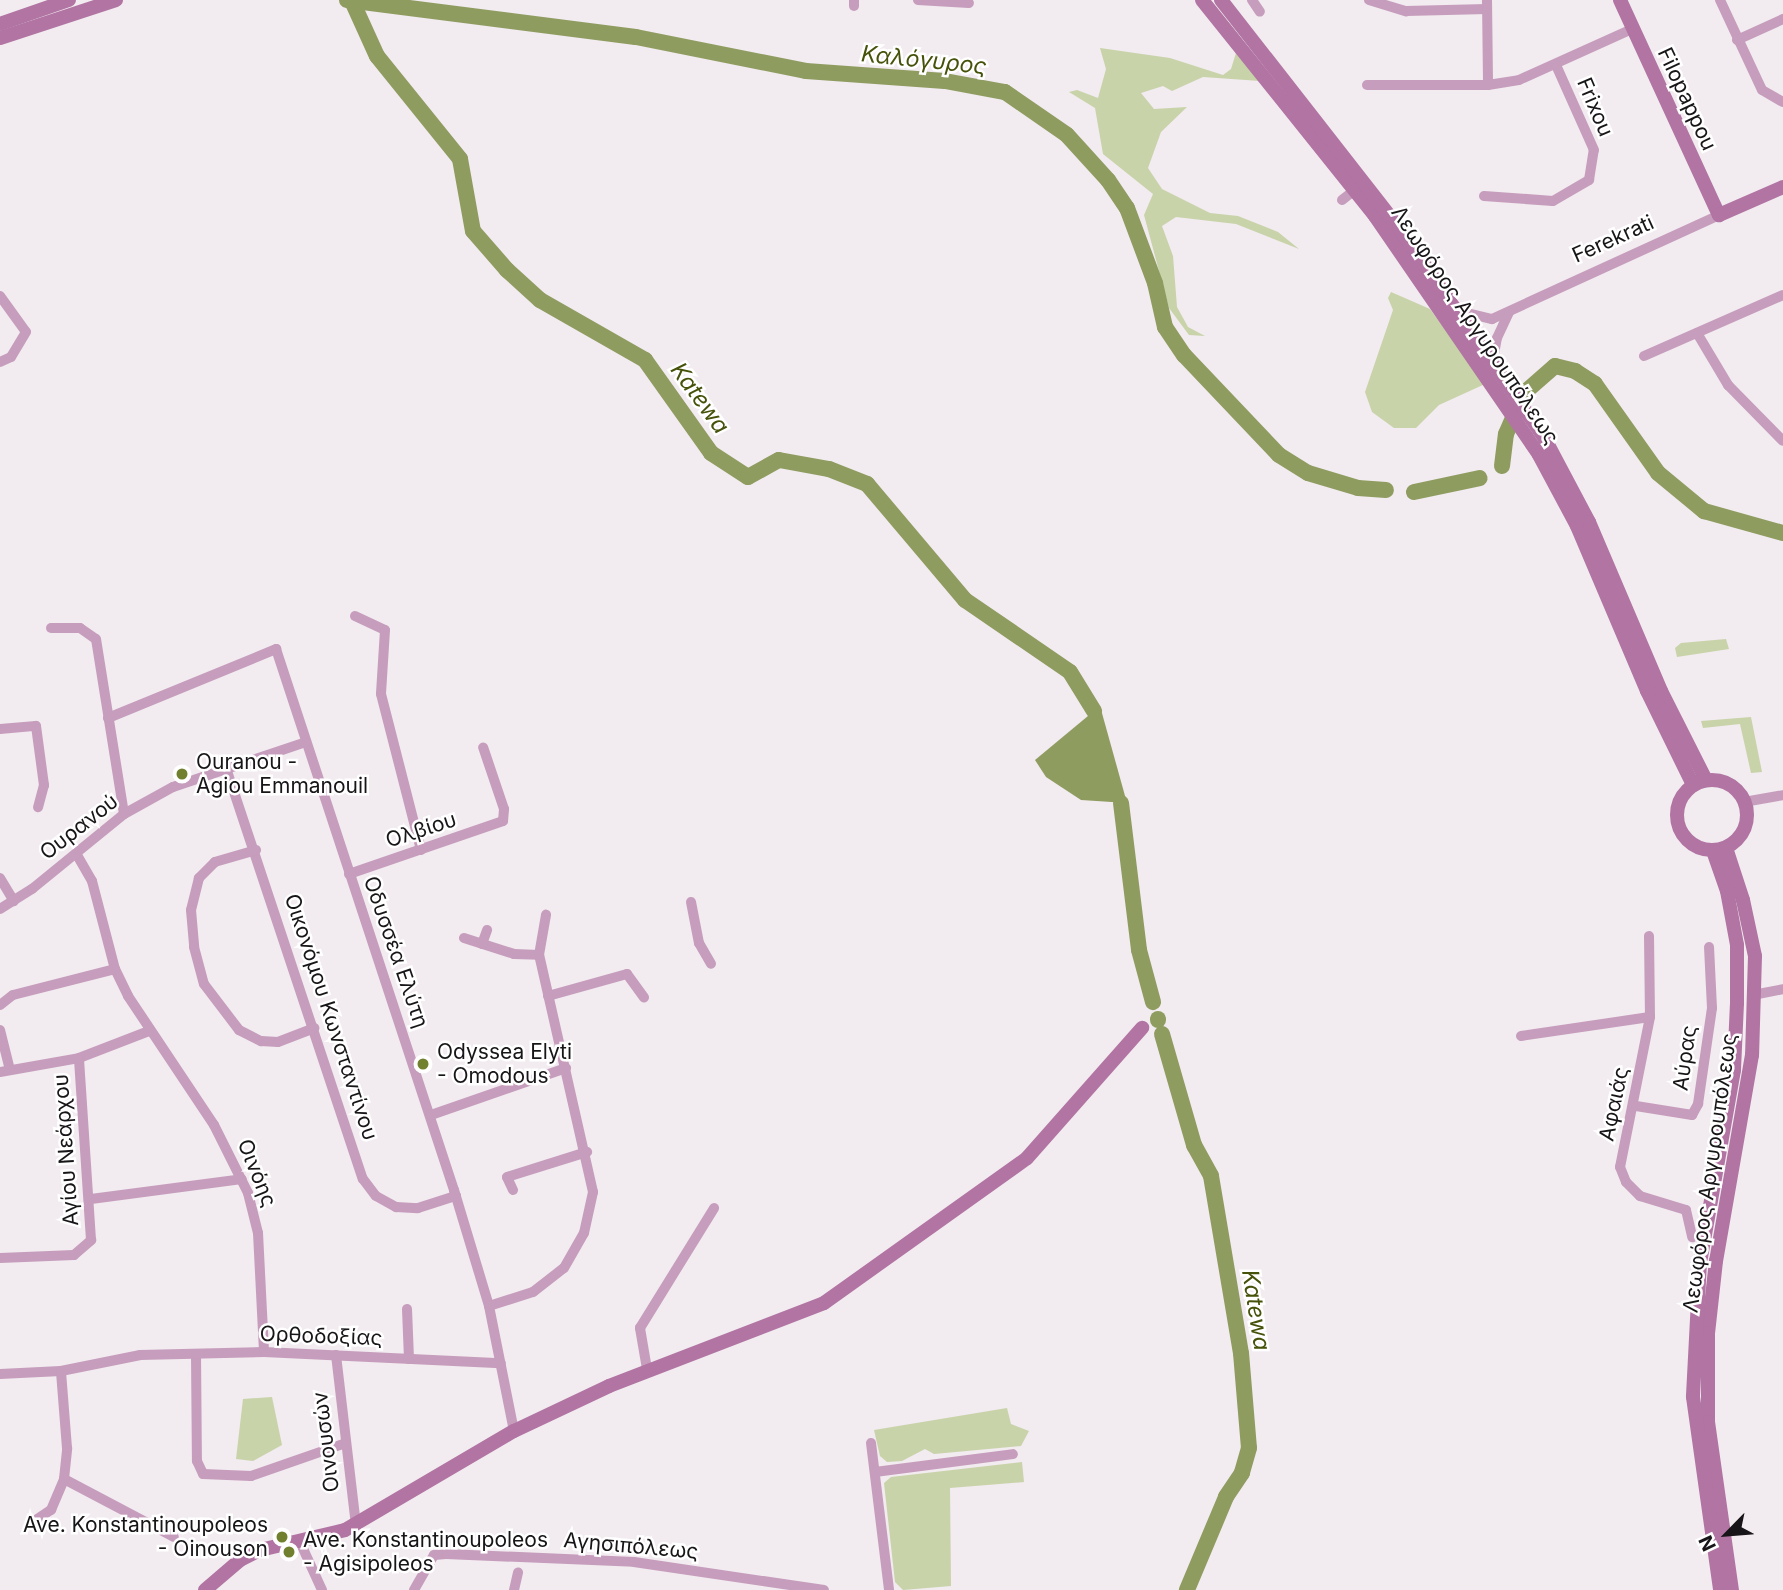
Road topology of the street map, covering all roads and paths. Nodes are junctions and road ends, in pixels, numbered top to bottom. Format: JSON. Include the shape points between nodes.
{"nodes":[{"id":1,"x":69,"y":0,"type":"edge"},
{"id":2,"x":116,"y":0,"type":"edge"},
{"id":3,"x":918,"y":0,"type":"edge"},
{"id":4,"x":1202,"y":0,"type":"edge"},
{"id":5,"x":1221,"y":0,"type":"edge"},
{"id":6,"x":1252,"y":0,"type":"edge"},
{"id":7,"x":1369,"y":0,"type":"edge"},
{"id":8,"x":1620,"y":0,"type":"edge"},
{"id":9,"x":1720,"y":0,"type":"edge"},
{"id":10,"x":970,"y":3,"type":"dead end"},
{"id":11,"x":1487,"y":4,"type":"edge"},
{"id":12,"x":1259,"y":12,"type":"dead end"},
{"id":13,"x":1783,"y":19,"type":"edge"},
{"id":14,"x":0,"y":24,"type":"edge"},
{"id":15,"x":1632,"y":29,"type":"junction"},
{"id":16,"x":0,"y":38,"type":"edge"},
{"id":17,"x":1737,"y":40,"type":"junction"},
{"id":18,"x":1556,"y":65,"type":"junction"},
{"id":19,"x":1367,"y":85,"type":"dead end"},
{"id":20,"x":1488,"y":85,"type":"junction"},
{"id":21,"x":1783,"y":103,"type":"edge"},
{"id":22,"x":1783,"y":187,"type":"edge"},
{"id":23,"x":1355,"y":190,"type":"junction"},
{"id":24,"x":1484,"y":196,"type":"dead end"},
{"id":25,"x":1342,"y":201,"type":"dead end"},
{"id":26,"x":1719,"y":215,"type":"junction"},
{"id":27,"x":1783,"y":295,"type":"edge"},
{"id":28,"x":0,"y":296,"type":"edge"},
{"id":29,"x":1459,"y":311,"type":"junction"},
{"id":30,"x":1509,"y":312,"type":"junction"},
{"id":31,"x":1697,"y":333,"type":"junction"},
{"id":32,"x":1644,"y":356,"type":"dead end"},
{"id":33,"x":0,"y":362,"type":"edge"},
{"id":34,"x":1490,"y":367,"type":"junction"},
{"id":35,"x":1783,"y":441,"type":"edge"},
{"id":36,"x":355,"y":616,"type":"dead end"},
{"id":37,"x":51,"y":628,"type":"dead end"},
{"id":38,"x":108,"y":718,"type":"junction"},
{"id":39,"x":0,"y":729,"type":"edge"},
{"id":40,"x":306,"y":741,"type":"junction"},
{"id":41,"x":483,"y":747,"type":"dead end"},
{"id":42,"x":226,"y":768,"type":"junction"},
{"id":43,"x":1699,"y":783,"type":"junction"},
{"id":44,"x":1783,"y":795,"type":"edge"},
{"id":45,"x":1744,"y":802,"type":"junction"},
{"id":46,"x":38,"y":807,"type":"dead end"},
{"id":47,"x":124,"y":814,"type":"junction"},
{"id":48,"x":256,"y":850,"type":"junction"},
{"id":49,"x":421,"y":850,"type":"junction"},
{"id":50,"x":1719,"y":850,"type":"junction"},
{"id":51,"x":77,"y":855,"type":"junction"},
{"id":52,"x":349,"y":874,"type":"junction"},
{"id":53,"x":0,"y":878,"type":"edge"},
{"id":54,"x":14,"y":901,"type":"junction"},
{"id":55,"x":691,"y":902,"type":"dead end"},
{"id":56,"x":0,"y":909,"type":"edge"},
{"id":57,"x":546,"y":915,"type":"dead end"},
{"id":58,"x":487,"y":930,"type":"dead end"},
{"id":59,"x":1648,"y":936,"type":"dead end"},
{"id":60,"x":464,"y":938,"type":"dead end"},
{"id":61,"x":482,"y":944,"type":"junction"},
{"id":62,"x":1709,"y":947,"type":"dead end"},
{"id":63,"x":539,"y":955,"type":"junction"},
{"id":64,"x":711,"y":964,"type":"dead end"},
{"id":65,"x":116,"y":969,"type":"junction"},
{"id":66,"x":1783,"y":989,"type":"edge"},
{"id":67,"x":1753,"y":995,"type":"junction"},
{"id":68,"x":548,"y":996,"type":"junction"},
{"id":69,"x":644,"y":997,"type":"dead end"},
{"id":70,"x":0,"y":1005,"type":"edge"},
{"id":71,"x":1650,"y":1017,"type":"junction"},
{"id":72,"x":314,"y":1028,"type":"junction"},
{"id":73,"x":1142,"y":1028,"type":"dead end"},
{"id":74,"x":0,"y":1030,"type":"edge"},
{"id":75,"x":149,"y":1031,"type":"junction"},
{"id":76,"x":1521,"y":1036,"type":"dead end"},
{"id":77,"x":79,"y":1058,"type":"junction"},
{"id":78,"x":566,"y":1068,"type":"junction"},
{"id":79,"x":5,"y":1071,"type":"edge"},
{"id":80,"x":1636,"y":1106,"type":"junction"},
{"id":81,"x":431,"y":1115,"type":"junction"},
{"id":82,"x":587,"y":1152,"type":"junction"},
{"id":83,"x":242,"y":1179,"type":"junction"},
{"id":84,"x":513,"y":1190,"type":"dead end"},
{"id":85,"x":456,"y":1196,"type":"junction"},
{"id":86,"x":91,"y":1199,"type":"junction"},
{"id":87,"x":714,"y":1208,"type":"dead end"},
{"id":88,"x":1692,"y":1237,"type":"dead end"},
{"id":89,"x":0,"y":1258,"type":"edge"},
{"id":90,"x":489,"y":1306,"type":"junction"},
{"id":91,"x":407,"y":1309,"type":"dead end"},
{"id":92,"x":264,"y":1352,"type":"junction"},
{"id":93,"x":196,"y":1354,"type":"junction"},
{"id":94,"x":336,"y":1355,"type":"junction"},
{"id":95,"x":409,"y":1359,"type":"junction"},
{"id":96,"x":500,"y":1363,"type":"junction"},
{"id":97,"x":647,"y":1368,"type":"junction"},
{"id":98,"x":61,"y":1371,"type":"junction"},
{"id":99,"x":0,"y":1374,"type":"edge"},
{"id":100,"x":514,"y":1431,"type":"junction"},
{"id":101,"x":872,"y":1443,"type":"dead end"},
{"id":102,"x":343,"y":1444,"type":"junction"},
{"id":103,"x":1013,"y":1454,"type":"dead end"},
{"id":104,"x":875,"y":1472,"type":"junction"},
{"id":105,"x":64,"y":1479,"type":"junction"},
{"id":106,"x":33,"y":1522,"type":"dead end"},
{"id":107,"x":356,"y":1524,"type":"junction"},
{"id":108,"x":174,"y":1537,"type":"dead end"},
{"id":109,"x":300,"y":1542,"type":"junction"},
{"id":110,"x":518,"y":1572,"type":"dead end"},
{"id":111,"x":801,"y":1588,"type":"edge"},
{"id":112,"x":205,"y":1590,"type":"edge"},
{"id":113,"x":322,"y":1590,"type":"edge"},
{"id":114,"x":414,"y":1590,"type":"edge"},
{"id":115,"x":514,"y":1590,"type":"edge"},
{"id":116,"x":824,"y":1590,"type":"edge"},
{"id":117,"x":890,"y":1590,"type":"edge"},
{"id":118,"x":1720,"y":1590,"type":"edge"},
{"id":119,"x":1732,"y":1590,"type":"edge"}],
"edges":[{"from":1,"to":14,"type":"main road"},
{"from":2,"to":16,"type":"main road"},
{"from":3,"to":10,"type":"street"},
{"from":4,"to":23,"type":"main road","name":"Λεωφόρος Αργυρουπόλεως"},
{"from":5,"to":29,"type":"main road","name":"Λεωφόρος Αργυρουπόλεως","via":[[1321,124]]},
{"from":6,"to":12,"type":"street"},
{"from":7,"to":11,"type":"street","via":[[1406,11]]},
{"from":8,"to":15,"type":"main road","name":"Filopappou"},
{"from":9,"to":17,"type":"street"},
{"from":11,"to":20,"type":"street"},
{"from":13,"to":17,"type":"street"},
{"from":15,"to":18,"type":"street"},
{"from":15,"to":26,"type":"main road","name":"Filopappou"},
{"from":17,"to":21,"type":"street","via":[[1762,90]]},
{"from":18,"to":20,"type":"street","via":[[1519,80]]},
{"from":18,"to":24,"type":"street","name":"Frixou","via":[[1594,150],[1589,180],[1575,191],[1538,204]]},
{"from":19,"to":20,"type":"street"},
{"from":22,"to":26,"type":"main road","name":"Ferekrati"},
{"from":23,"to":25,"type":"street"},
{"from":23,"to":34,"type":"main road","name":"Λεωφόρος Αργυρουπόλεως"},
{"from":26,"to":30,"type":"street","name":"Ferekrati"},
{"from":27,"to":31,"type":"street"},
{"from":28,"to":33,"type":"street","via":[[26,332],[11,357]]},
{"from":29,"to":30,"type":"street","name":"Ferekrati","via":[[1484,319]]},
{"from":29,"to":34,"type":"main road","name":"Λεωφόρος Αργυρουπόλεως"},
{"from":30,"to":34,"type":"street"},
{"from":31,"to":32,"type":"street"},
{"from":31,"to":35,"type":"street","via":[[1728,385]]},
{"from":34,"to":43,"type":"main road","name":"Λεωφόρος Αργυρουπόλεως","via":[[1577,526],[1647,691]]},
{"from":34,"to":43,"type":"main road","name":"Λεωφόρος Αργυρουπόλεως","via":[[1545,439],[1589,522]]},
{"from":36,"to":49,"type":"street","via":[[384,630],[381,694],[391,748]]},
{"from":37,"to":38,"type":"street","via":[[80,628],[96,639]]},
{"from":38,"to":40,"type":"street","name":"Οδυσσέα Ελύτη","via":[[276,649]]},
{"from":38,"to":47,"type":"street"},
{"from":39,"to":46,"type":"street","via":[[36,726],[44,785]]},
{"from":40,"to":42,"type":"street","name":"Ουρανού"},
{"from":40,"to":52,"type":"street","name":"Οδυσσέα Ελύτη"},
{"from":41,"to":49,"type":"street","name":"Ολβίου","via":[[504,809],[503,821]]},
{"from":42,"to":47,"type":"street","name":"Ουρανού","via":[[173,787]]},
{"from":42,"to":48,"type":"street","name":"Οικονόμου Κωνσταντίνου"},
{"from":43,"to":45,"type":"main road","via":[[1727,783]]},
{"from":43,"to":50,"type":"main road","via":[[1679,803],[1678,825],[1691,844]]},
{"from":44,"to":45,"type":"street"},
{"from":45,"to":50,"type":"main road","via":[[1746,827]]},
{"from":47,"to":51,"type":"street","name":"Ουρανού"},
{"from":48,"to":72,"type":"street","name":"Οικονόμου Κωνσταντίνου"},
{"from":48,"to":72,"type":"street","via":[[215,862],[199,878],[191,910],[204,985],[239,1030],[261,1041],[278,1042]]},
{"from":49,"to":52,"type":"street","name":"Ολβίου"},
{"from":50,"to":67,"type":"main road","name":"Λεωφόρος Αργυρουπόλεως","via":[[1743,900],[1755,956]]},
{"from":50,"to":118,"type":"main road","name":"Λεωφόρος Αργυρουπόλεως","via":[[1737,945],[1734,1070],[1700,1262],[1693,1397]]},
{"from":51,"to":54,"type":"street","name":"Ουρανού"},
{"from":51,"to":65,"type":"street","name":"Οινόης","via":[[92,881]]},
{"from":52,"to":81,"type":"street","name":"Οδυσσέα Ελύτη"},
{"from":53,"to":54,"type":"street"},
{"from":54,"to":56,"type":"street","name":"Ουρανού"},
{"from":55,"to":64,"type":"street","via":[[699,943]]},
{"from":57,"to":63,"type":"street"},
{"from":58,"to":61,"type":"street"},
{"from":59,"to":71,"type":"street","name":"Αφαιάς"},
{"from":60,"to":61,"type":"street"},
{"from":61,"to":63,"type":"street","via":[[514,954]]},
{"from":62,"to":80,"type":"street","name":"Αύρας","via":[[1712,1008],[1698,1104],[1692,1115]]},
{"from":63,"to":68,"type":"street"},
{"from":65,"to":70,"type":"street","via":[[13,995]]},
{"from":65,"to":75,"type":"street","name":"Οινόης"},
{"from":66,"to":67,"type":"street"},
{"from":67,"to":119,"type":"main road","name":"Λεωφόρος Αργυρουπόλεως","via":[[1752,1055],[1708,1333],[1708,1422]]},
{"from":68,"to":69,"type":"street","via":[[627,974]]},
{"from":68,"to":78,"type":"street"},
{"from":71,"to":76,"type":"street"},
{"from":71,"to":80,"type":"street","name":"Αφαιάς"},
{"from":72,"to":85,"type":"street","name":"Οικονόμου Κωνσταντίνου","via":[[363,1179],[376,1196],[407,1209]]},
{"from":73,"to":97,"type":"main road","via":[[1027,1158],[838,1294],[808,1310]]},
{"from":74,"to":79,"type":"street"},
{"from":75,"to":77,"type":"street"},
{"from":75,"to":83,"type":"street","name":"Οινόης","via":[[214,1125]]},
{"from":77,"to":79,"type":"street"},
{"from":77,"to":86,"type":"street","name":"Αγίου Νεάρχου"},
{"from":78,"to":81,"type":"street"},
{"from":78,"to":82,"type":"street"},
{"from":80,"to":88,"type":"street","name":"Αφαιάς","via":[[1620,1167],[1626,1182],[1640,1196],[1686,1210]]},
{"from":81,"to":85,"type":"street","name":"Οδυσσέα Ελύτη"},
{"from":82,"to":84,"type":"street","via":[[507,1177]]},
{"from":82,"to":90,"type":"street","via":[[593,1192],[576,1250],[549,1283]]},
{"from":83,"to":86,"type":"street"},
{"from":83,"to":92,"type":"street","name":"Οινόης","via":[[258,1233]]},
{"from":85,"to":90,"type":"street","name":"Οδυσσέα Ελύτη"},
{"from":86,"to":89,"type":"street","name":"Αγίου Νεάρχου","via":[[92,1240],[74,1255]]},
{"from":87,"to":97,"type":"street","via":[[640,1328]]},
{"from":90,"to":96,"type":"street","name":"Οδυσσέα Ελύτη"},
{"from":91,"to":95,"type":"street"},
{"from":92,"to":93,"type":"street","name":"Ορθοδοξίας"},
{"from":92,"to":94,"type":"street","name":"Ορθοδοξίας"},
{"from":93,"to":98,"type":"street","name":"Ορθοδοξίας","via":[[140,1356]]},
{"from":93,"to":102,"type":"street","via":[[197,1461],[203,1474],[251,1476]]},
{"from":94,"to":95,"type":"street","name":"Ορθοδοξίας"},
{"from":94,"to":102,"type":"street","name":"Οινουσών"},
{"from":95,"to":96,"type":"street","name":"Ορθοδοξίας"},
{"from":96,"to":100,"type":"street","name":"Οδυσσέα Ελύτη"},
{"from":97,"to":100,"type":"main road"},
{"from":98,"to":99,"type":"street","name":"Ορθοδοξίας"},
{"from":98,"to":105,"type":"street","via":[[67,1448]]},
{"from":100,"to":107,"type":"main road"},
{"from":101,"to":104,"type":"street"},
{"from":102,"to":107,"type":"street","name":"Οινουσών"},
{"from":103,"to":104,"type":"street"},
{"from":104,"to":117,"type":"street"},
{"from":105,"to":106,"type":"street","via":[[51,1510]]},
{"from":105,"to":108,"type":"street"},
{"from":107,"to":109,"type":"main road"},
{"from":109,"to":112,"type":"main road","via":[[260,1550],[240,1560]]},
{"from":109,"to":113,"type":"street"},
{"from":110,"to":115,"type":"street"},
{"from":111,"to":114,"type":"street","name":"Αγησιπόλεως","via":[[634,1562],[434,1555]]},
{"from":111,"to":116,"type":"street","name":"Αγησιπόλεως"}]}
